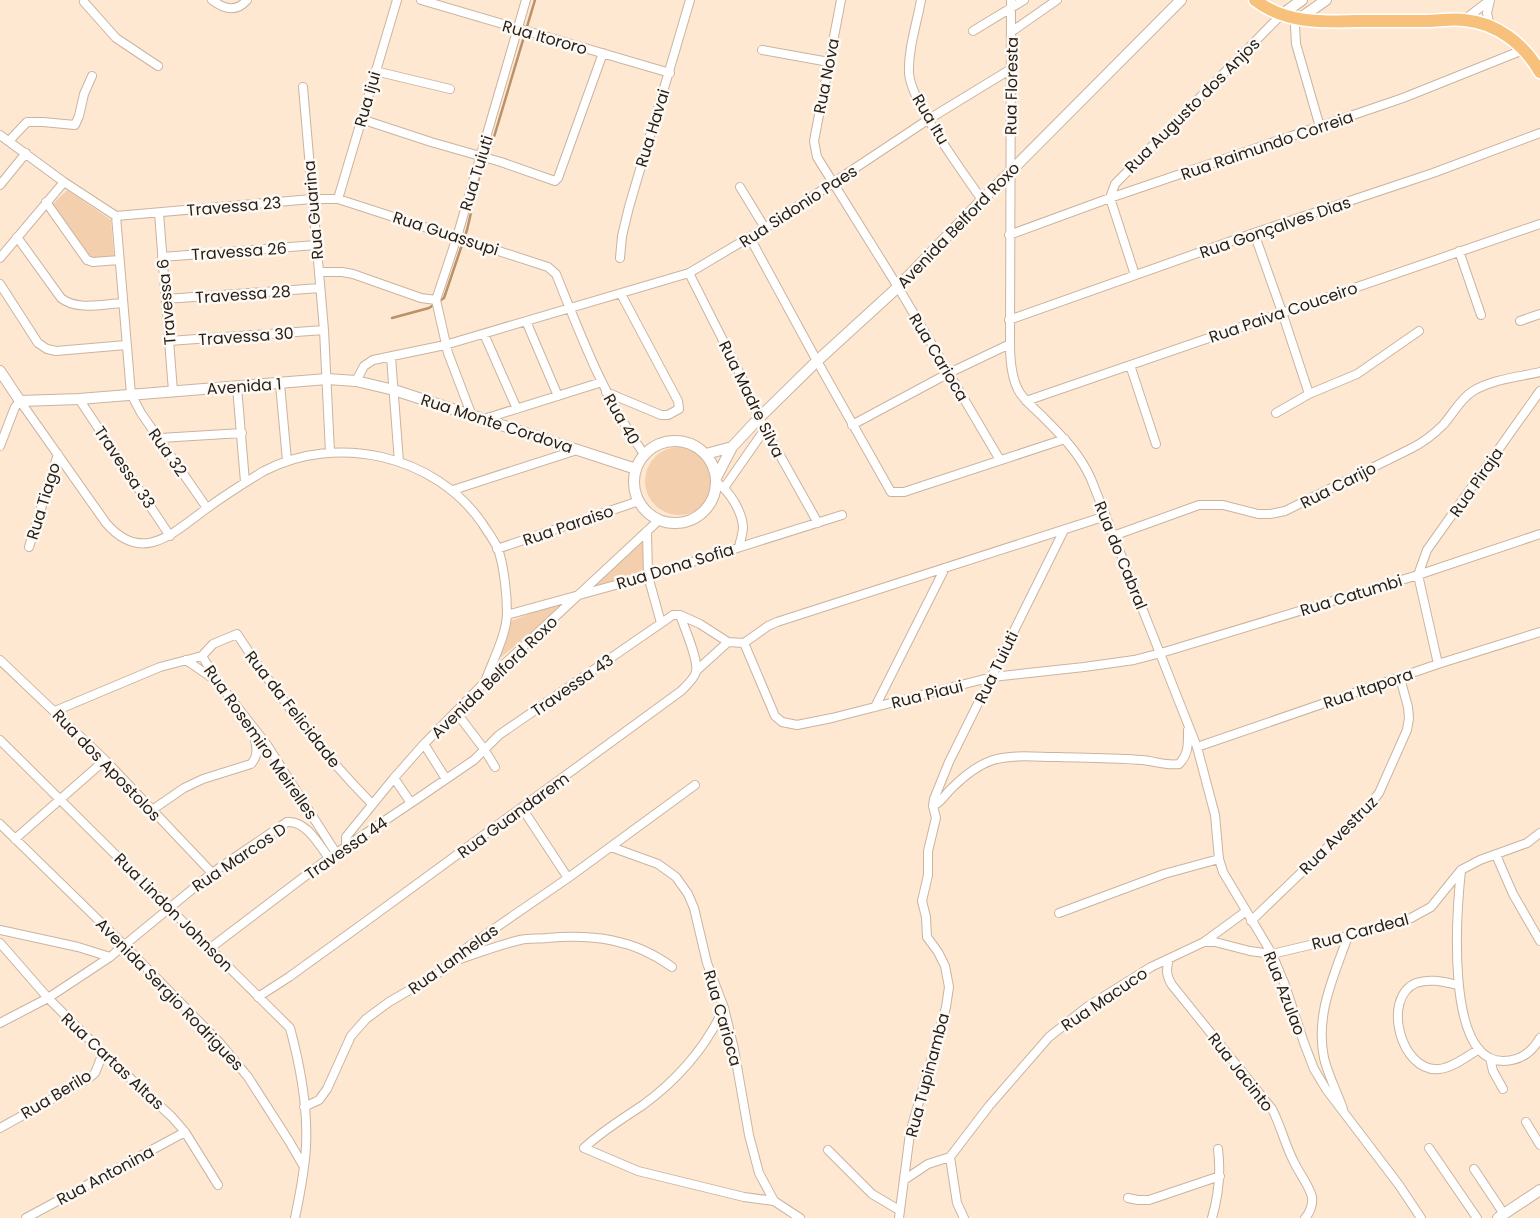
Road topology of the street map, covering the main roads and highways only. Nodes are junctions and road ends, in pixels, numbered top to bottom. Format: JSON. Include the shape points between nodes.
{"nodes":[{"id":1,"x":1255,"y":0,"type":"edge"},
{"id":2,"x":1539,"y":70,"type":"edge"}],
"edges":[{"from":1,"to":2,"type":"main road","via":[[1281,15],[1329,22],[1464,20],[1508,36]]}]}
